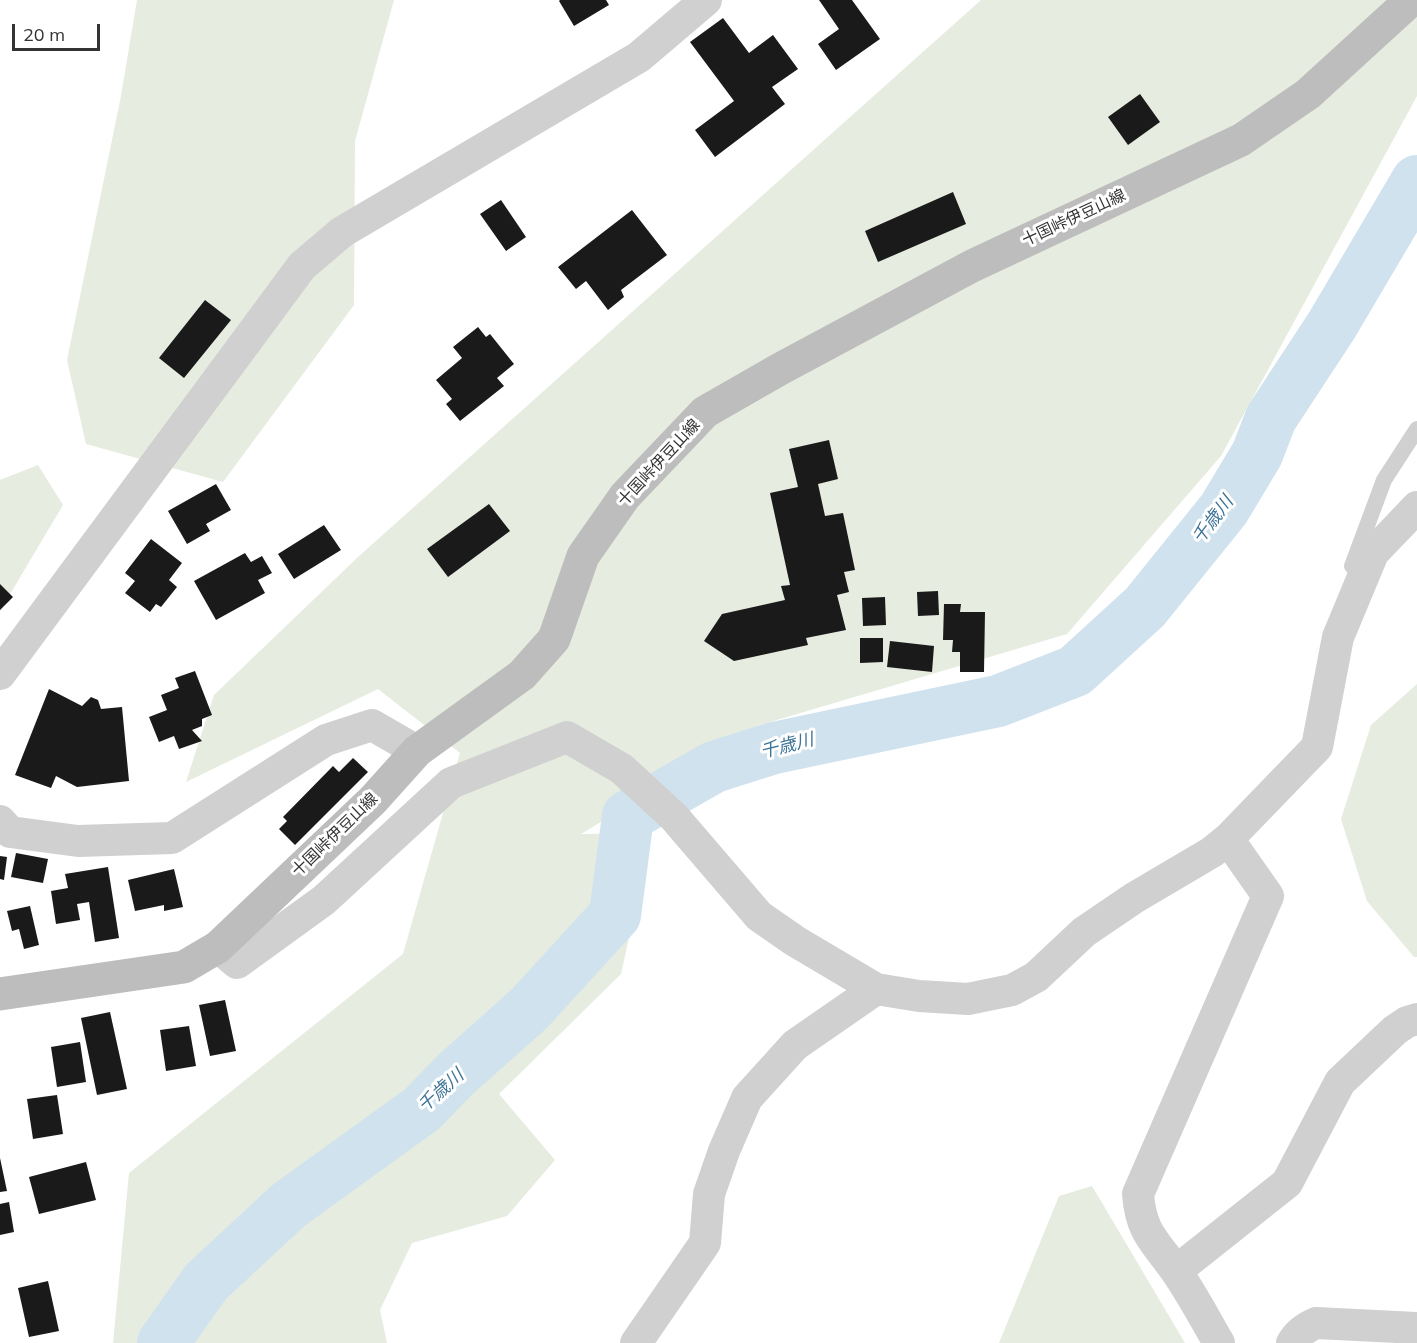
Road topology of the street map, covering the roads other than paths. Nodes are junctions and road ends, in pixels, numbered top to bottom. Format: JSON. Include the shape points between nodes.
{"nodes":[{"id":1,"x":706,"y":0,"type":"edge"},
{"id":2,"x":1411,"y":0,"type":"edge"},
{"id":3,"x":1417,"y":429,"type":"edge"},
{"id":4,"x":1417,"y":507,"type":"edge"},
{"id":5,"x":1346,"y":618,"type":"junction"},
{"id":6,"x":0,"y":674,"type":"edge"},
{"id":7,"x":417,"y":752,"type":"junction"},
{"id":8,"x":0,"y":820,"type":"edge"},
{"id":9,"x":1228,"y":839,"type":"junction"},
{"id":10,"x":218,"y":947,"type":"junction"},
{"id":11,"x":876,"y":989,"type":"junction"},
{"id":12,"x":0,"y":994,"type":"edge"},
{"id":13,"x":1417,"y":1019,"type":"edge"},
{"id":14,"x":1176,"y":1271,"type":"junction"},
{"id":15,"x":1417,"y":1328,"type":"edge"},
{"id":16,"x":636,"y":1343,"type":"edge"},
{"id":17,"x":1219,"y":1343,"type":"edge"},
{"id":18,"x":1292,"y":1343,"type":"edge"}],
"edges":[{"from":1,"to":6,"type":"street","via":[[639,57],[342,232],[302,266]]},
{"from":2,"to":7,"type":"main road","name":"十国峠伊豆山線","via":[[1308,94],[1241,140],[972,266],[705,412],[625,496],[583,556],[554,639],[522,675]]},
{"from":3,"to":5,"type":"lane","via":[[1384,480],[1340,598]]},
{"from":4,"to":5,"type":"street","via":[[1373,553]]},
{"from":5,"to":9,"type":"street","via":[[1338,637],[1317,747]]},
{"from":7,"to":8,"type":"street","via":[[372,725],[326,740],[172,838],[78,841],[10,832]]},
{"from":7,"to":10,"type":"main road","name":"十国峠伊豆山線","via":[[373,800]]},
{"from":9,"to":11,"type":"street","via":[[1084,932],[1036,977],[1012,990],[968,999]]},
{"from":9,"to":14,"type":"street","via":[[1268,896],[1138,1194],[1140,1215],[1153,1243]]},
{"from":10,"to":11,"type":"street","via":[[237,963],[324,900],[451,783],[567,737],[622,769],[674,817],[759,916]]},
{"from":10,"to":12,"type":"main road","name":"十国峠伊豆山線","via":[[184,967]]},
{"from":11,"to":16,"type":"street","via":[[795,1045],[747,1098],[709,1194],[705,1243]]},
{"from":13,"to":14,"type":"street","via":[[1395,1030],[1340,1082],[1287,1183]]},
{"from":14,"to":17,"type":"street"},
{"from":15,"to":18,"type":"street","via":[[1316,1323],[1305,1328]]}]}
